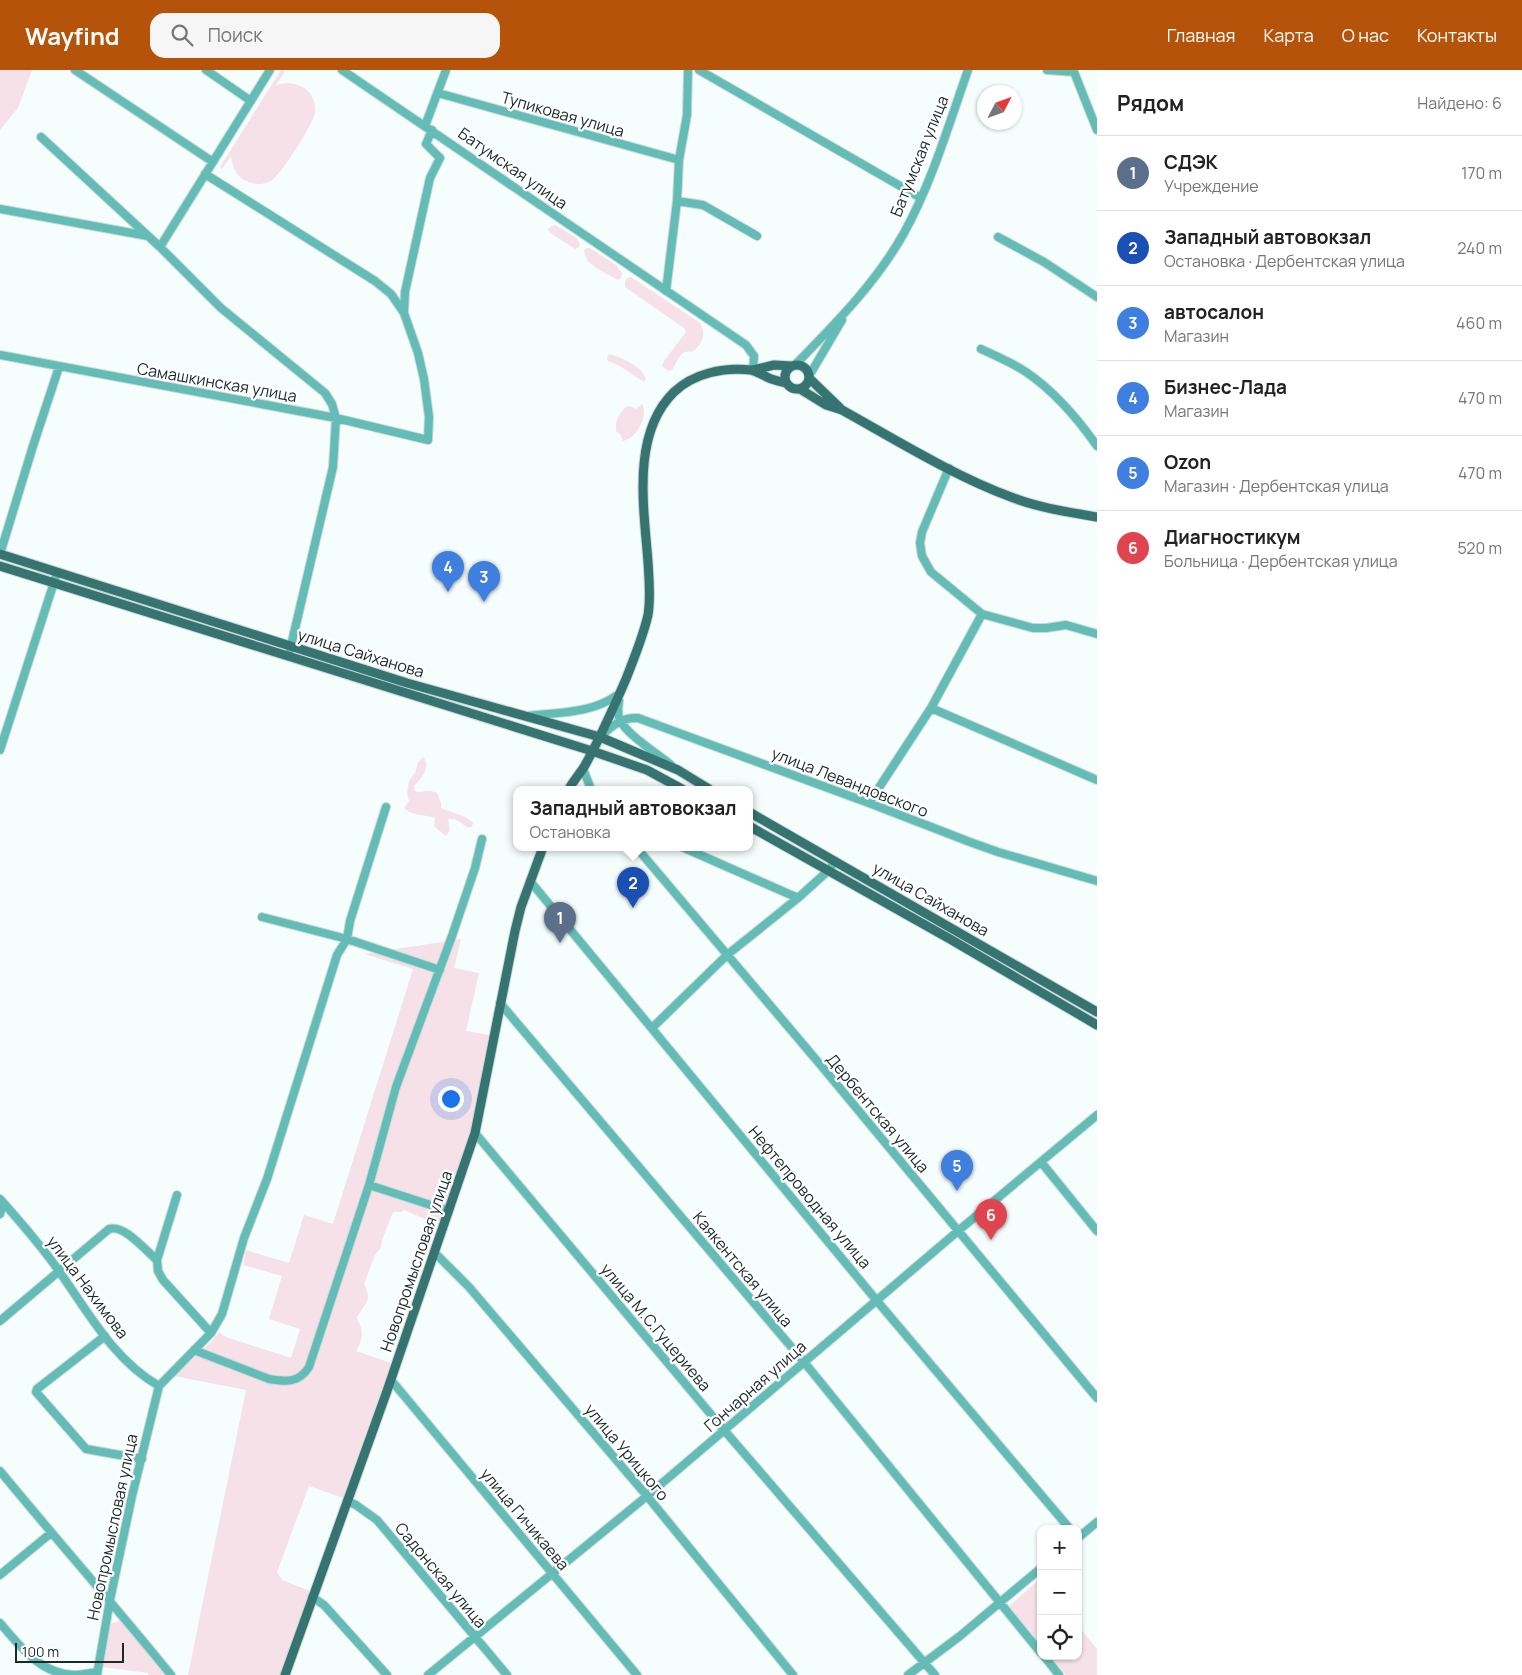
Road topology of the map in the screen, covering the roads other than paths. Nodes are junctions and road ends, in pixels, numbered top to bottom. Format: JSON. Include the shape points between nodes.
{"nodes":[{"id":1,"x":75,"y":70,"type":"edge"},
{"id":2,"x":206,"y":70,"type":"edge"},
{"id":3,"x":270,"y":70,"type":"edge"},
{"id":4,"x":342,"y":70,"type":"edge"},
{"id":5,"x":446,"y":70,"type":"edge"},
{"id":6,"x":688,"y":70,"type":"edge"},
{"id":7,"x":699,"y":70,"type":"edge"},
{"id":8,"x":968,"y":70,"type":"edge"},
{"id":9,"x":1047,"y":70,"type":"edge"},
{"id":10,"x":438,"y":93,"type":"junction"},
{"id":11,"x":251,"y":100,"type":"junction"},
{"id":12,"x":429,"y":128,"type":"junction"},
{"id":13,"x":1097,"y":130,"type":"edge"},
{"id":14,"x":41,"y":136,"type":"dead end"},
{"id":15,"x":679,"y":160,"type":"junction"},
{"id":16,"x":213,"y":162,"type":"junction"},
{"id":17,"x":205,"y":174,"type":"junction"},
{"id":18,"x":921,"y":198,"type":"junction"},
{"id":19,"x":677,"y":201,"type":"junction"},
{"id":20,"x":0,"y":209,"type":"edge"},
{"id":21,"x":149,"y":236,"type":"junction"},
{"id":22,"x":757,"y":236,"type":"dead end"},
{"id":23,"x":998,"y":237,"type":"dead end"},
{"id":24,"x":160,"y":247,"type":"junction"},
{"id":25,"x":666,"y":291,"type":"junction"},
{"id":26,"x":1097,"y":297,"type":"edge"},
{"id":27,"x":848,"y":310,"type":"junction"},
{"id":28,"x":404,"y":313,"type":"junction"},
{"id":29,"x":981,"y":349,"type":"dead end"},
{"id":30,"x":0,"y":355,"type":"edge"},
{"id":31,"x":793,"y":365,"type":"junction"},
{"id":32,"x":59,"y":367,"type":"junction"},
{"id":33,"x":753,"y":370,"type":"junction"},
{"id":34,"x":809,"y":377,"type":"junction"},
{"id":35,"x":786,"y":383,"type":"junction"},
{"id":36,"x":800,"y":388,"type":"junction"},
{"id":37,"x":842,"y":410,"type":"junction"},
{"id":38,"x":336,"y":418,"type":"junction"},
{"id":39,"x":1097,"y":446,"type":"edge"},
{"id":40,"x":949,"y":468,"type":"junction"},
{"id":41,"x":1097,"y":517,"type":"edge"},
{"id":42,"x":0,"y":554,"type":"edge"},
{"id":43,"x":0,"y":566,"type":"edge"},
{"id":44,"x":57,"y":573,"type":"junction"},
{"id":45,"x":54,"y":583,"type":"junction"},
{"id":46,"x":982,"y":614,"type":"junction"},
{"id":47,"x":1097,"y":634,"type":"edge"},
{"id":48,"x":290,"y":646,"type":"junction"},
{"id":49,"x":288,"y":656,"type":"junction"},
{"id":50,"x":620,"y":694,"type":"junction"},
{"id":51,"x":931,"y":708,"type":"junction"},
{"id":52,"x":525,"y":716,"type":"junction"},
{"id":53,"x":620,"y":721,"type":"junction"},
{"id":54,"x":600,"y":737,"type":"junction"},
{"id":55,"x":0,"y":750,"type":"edge"},
{"id":56,"x":592,"y":751,"type":"junction"},
{"id":57,"x":583,"y":769,"type":"junction"},
{"id":58,"x":678,"y":770,"type":"junction"},
{"id":59,"x":1097,"y":780,"type":"edge"},
{"id":60,"x":571,"y":786,"type":"edge"},
{"id":61,"x":590,"y":786,"type":"edge"},
{"id":62,"x":676,"y":786,"type":"edge"},
{"id":63,"x":704,"y":786,"type":"edge"},
{"id":64,"x":870,"y":803,"type":"junction"},
{"id":65,"x":386,"y":807,"type":"dead end"},
{"id":66,"x":753,"y":814,"type":"edge"},
{"id":67,"x":753,"y":828,"type":"edge"},
{"id":68,"x":482,"y":840,"type":"dead end"},
{"id":69,"x":541,"y":851,"type":"edge"},
{"id":70,"x":639,"y":851,"type":"edge"},
{"id":71,"x":691,"y":851,"type":"edge"},
{"id":72,"x":835,"y":861,"type":"junction"},
{"id":73,"x":829,"y":870,"type":"junction"},
{"id":74,"x":530,"y":881,"type":"junction"},
{"id":75,"x":1097,"y":881,"type":"edge"},
{"id":76,"x":798,"y":898,"type":"junction"},
{"id":77,"x":262,"y":917,"type":"dead end"},
{"id":78,"x":347,"y":939,"type":"junction"},
{"id":79,"x":727,"y":955,"type":"junction"},
{"id":80,"x":440,"y":970,"type":"junction"},
{"id":81,"x":500,"y":1003,"type":"junction"},
{"id":82,"x":1097,"y":1012,"type":"edge"},
{"id":83,"x":1097,"y":1025,"type":"edge"},
{"id":84,"x":652,"y":1028,"type":"junction"},
{"id":85,"x":1097,"y":1115,"type":"edge"},
{"id":86,"x":475,"y":1133,"type":"junction"},
{"id":87,"x":1040,"y":1162,"type":"junction"},
{"id":88,"x":369,"y":1185,"type":"junction"},
{"id":89,"x":177,"y":1195,"type":"dead end"},
{"id":90,"x":2,"y":1201,"type":"edge"},
{"id":91,"x":449,"y":1211,"type":"junction"},
{"id":92,"x":0,"y":1214,"type":"edge"},
{"id":93,"x":958,"y":1230,"type":"junction"},
{"id":94,"x":1097,"y":1231,"type":"edge"},
{"id":95,"x":435,"y":1252,"type":"junction"},
{"id":96,"x":156,"y":1260,"type":"junction"},
{"id":97,"x":59,"y":1272,"type":"junction"},
{"id":98,"x":877,"y":1300,"type":"junction"},
{"id":99,"x":0,"y":1321,"type":"edge"},
{"id":100,"x":211,"y":1333,"type":"junction"},
{"id":101,"x":105,"y":1336,"type":"junction"},
{"id":102,"x":194,"y":1350,"type":"junction"},
{"id":103,"x":804,"y":1362,"type":"junction"},
{"id":104,"x":391,"y":1380,"type":"junction"},
{"id":105,"x":159,"y":1386,"type":"junction"},
{"id":106,"x":1097,"y":1398,"type":"edge"},
{"id":107,"x":724,"y":1430,"type":"junction"},
{"id":108,"x":142,"y":1459,"type":"junction"},
{"id":109,"x":0,"y":1471,"type":"edge"},
{"id":110,"x":647,"y":1496,"type":"junction"},
{"id":111,"x":347,"y":1501,"type":"junction"},
{"id":112,"x":1097,"y":1522,"type":"edge"},
{"id":113,"x":1067,"y":1525,"type":"edge"},
{"id":114,"x":51,"y":1533,"type":"junction"},
{"id":115,"x":1082,"y":1535,"type":"edge"},
{"id":116,"x":1039,"y":1570,"type":"edge"},
{"id":117,"x":552,"y":1573,"type":"junction"},
{"id":118,"x":0,"y":1575,"type":"edge"},
{"id":119,"x":312,"y":1597,"type":"junction"},
{"id":120,"x":110,"y":1600,"type":"junction"},
{"id":121,"x":1000,"y":1602,"type":"junction"},
{"id":122,"x":0,"y":1623,"type":"edge"},
{"id":123,"x":475,"y":1637,"type":"junction"},
{"id":124,"x":1037,"y":1648,"type":"edge"},
{"id":125,"x":1047,"y":1660,"type":"edge"},
{"id":126,"x":924,"y":1662,"type":"junction"},
{"id":127,"x":97,"y":1674,"type":"edge"},
{"id":128,"x":171,"y":1675,"type":"edge"},
{"id":129,"x":285,"y":1675,"type":"edge"},
{"id":130,"x":387,"y":1675,"type":"edge"},
{"id":131,"x":428,"y":1675,"type":"edge"},
{"id":132,"x":507,"y":1675,"type":"edge"},
{"id":133,"x":637,"y":1675,"type":"edge"},
{"id":134,"x":793,"y":1675,"type":"edge"},
{"id":135,"x":908,"y":1675,"type":"edge"},
{"id":136,"x":935,"y":1675,"type":"edge"},
{"id":137,"x":1059,"y":1675,"type":"edge"}],
"edges":[{"from":1,"to":16,"type":"street"},
{"from":2,"to":11,"type":"street"},
{"from":3,"to":11,"type":"street"},
{"from":4,"to":12,"type":"street","name":"Батумская улица"},
{"from":5,"to":10,"type":"street"},
{"from":6,"to":15,"type":"street","via":[[687,116]]},
{"from":7,"to":18,"type":"street"},
{"from":8,"to":18,"type":"street","name":"Батумская улица"},
{"from":9,"to":13,"type":"street","via":[[1074,72]]},
{"from":10,"to":12,"type":"street"},
{"from":10,"to":15,"type":"street","name":"Тупиковая улица"},
{"from":11,"to":16,"type":"street"},
{"from":12,"to":25,"type":"street","name":"Батумская улица"},
{"from":12,"to":28,"type":"street","via":[[426,144],[440,158],[430,178]]},
{"from":14,"to":21,"type":"street"},
{"from":15,"to":19,"type":"street"},
{"from":16,"to":17,"type":"street"},
{"from":17,"to":24,"type":"street"},
{"from":17,"to":28,"type":"street","via":[[374,281],[390,294]]},
{"from":18,"to":27,"type":"street","name":"Батумская улица","via":[[893,251]]},
{"from":19,"to":22,"type":"street","via":[[703,205]]},
{"from":19,"to":25,"type":"street"},
{"from":20,"to":21,"type":"street"},
{"from":21,"to":24,"type":"street"},
{"from":23,"to":26,"type":"street"},
{"from":24,"to":38,"type":"street","via":[[221,308],[325,393]]},
{"from":25,"to":33,"type":"street","name":"Батумская улица","via":[[746,345],[754,356]]},
{"from":27,"to":31,"type":"street","name":"Батумская улица"},
{"from":27,"to":34,"type":"street"},
{"from":28,"to":38,"type":"street","name":"Самашкинская улица","via":[[424,379],[429,417],[428,440]]},
{"from":29,"to":39,"type":"street","via":[[1035,379]]},
{"from":30,"to":32,"type":"street","name":"Самашкинская улица"},
{"from":31,"to":33,"type":"main road"},
{"from":31,"to":34,"type":"main road","via":[[805,367]]},
{"from":31,"to":35,"type":"main road","via":[[785,375]]},
{"from":32,"to":38,"type":"street","name":"Самашкинская улица"},
{"from":32,"to":42,"type":"street"},
{"from":33,"to":35,"type":"main road"},
{"from":33,"to":50,"type":"main road","via":[[711,372],[689,380],[670,397],[655,420],[646,448],[642,481],[650,599],[648,614]]},
{"from":34,"to":36,"type":"main road","via":[[806,385]]},
{"from":34,"to":37,"type":"main road"},
{"from":35,"to":36,"type":"main road","via":[[792,388]]},
{"from":36,"to":37,"type":"main road","via":[[826,405]]},
{"from":37,"to":40,"type":"main road"},
{"from":38,"to":48,"type":"street","via":[[333,467]]},
{"from":40,"to":41,"type":"main road","via":[[988,488],[1029,503]]},
{"from":40,"to":46,"type":"street","via":[[922,532],[922,556],[931,572]]},
{"from":42,"to":44,"type":"main road","name":"улица Сайханова"},
{"from":43,"to":45,"type":"main road"},
{"from":44,"to":45,"type":"street"},
{"from":44,"to":48,"type":"main road","name":"улица Сайханова"},
{"from":45,"to":49,"type":"main road"},
{"from":45,"to":55,"type":"street"},
{"from":46,"to":47,"type":"street","via":[[1033,628],[1066,625]]},
{"from":46,"to":51,"type":"street"},
{"from":48,"to":49,"type":"street"},
{"from":48,"to":52,"type":"main road","name":"улица Сайханова"},
{"from":49,"to":56,"type":"main road"},
{"from":50,"to":52,"type":"street","via":[[594,708]]},
{"from":50,"to":53,"type":"street","via":[[617,712]]},
{"from":50,"to":54,"type":"main road"},
{"from":51,"to":59,"type":"street"},
{"from":51,"to":64,"type":"street"},
{"from":52,"to":54,"type":"main road","name":"улица Сайханова"},
{"from":53,"to":54,"type":"street"},
{"from":53,"to":58,"type":"street","via":[[628,732]]},
{"from":53,"to":64,"type":"street","name":"улица Левандовского","via":[[638,718]]},
{"from":54,"to":56,"type":"main road"},
{"from":54,"to":58,"type":"main road","name":"улица Сайханова"},
{"from":56,"to":57,"type":"main road"},
{"from":56,"to":62,"type":"main road","via":[[647,770]]},
{"from":57,"to":60,"type":"main road"},
{"from":57,"to":61,"type":"street"},
{"from":58,"to":63,"type":"main road","name":"улица Сайханова"},
{"from":64,"to":75,"type":"street","name":"улица Левандовского","via":[[998,852]]},
{"from":65,"to":78,"type":"street"},
{"from":66,"to":72,"type":"main road","name":"улица Сайханова"},
{"from":67,"to":73,"type":"main road","name":"улица Сайханова"},
{"from":68,"to":80,"type":"street"},
{"from":69,"to":74,"type":"main road","name":"Новопромысловая улица"},
{"from":70,"to":79,"type":"street","name":"Дербентская улица"},
{"from":71,"to":76,"type":"street"},
{"from":72,"to":73,"type":"street"},
{"from":72,"to":82,"type":"main road","name":"улица Сайханова"},
{"from":73,"to":76,"type":"street"},
{"from":73,"to":83,"type":"main road","name":"улица Сайханова"},
{"from":74,"to":81,"type":"main road","name":"Новопромысловая улица","via":[[515,931]]},
{"from":74,"to":84,"type":"street","name":"Нефтепроводная улица"},
{"from":76,"to":79,"type":"street"},
{"from":77,"to":78,"type":"street"},
{"from":78,"to":80,"type":"street"},
{"from":78,"to":100,"type":"street","via":[[329,978],[267,1179],[244,1238],[230,1292]]},
{"from":79,"to":84,"type":"street"},
{"from":79,"to":93,"type":"street","name":"Дербентская улица"},
{"from":80,"to":88,"type":"street","via":[[396,1087]]},
{"from":81,"to":86,"type":"main road","name":"Новопромысловая улица"},
{"from":81,"to":103,"type":"street","name":"Каякентская улица"},
{"from":84,"to":98,"type":"street","name":"Нефтепроводная улица"},
{"from":85,"to":87,"type":"street","name":"Гончарная улица"},
{"from":86,"to":91,"type":"main road","name":"Новопромысловая улица"},
{"from":86,"to":107,"type":"street","name":"улица М.С.Гуцериева"},
{"from":87,"to":93,"type":"street","name":"Гончарная улица"},
{"from":87,"to":94,"type":"street"},
{"from":88,"to":91,"type":"street"},
{"from":88,"to":102,"type":"street","via":[[306,1373],[293,1381],[269,1378]]},
{"from":89,"to":96,"type":"street"},
{"from":90,"to":92,"type":"street"},
{"from":90,"to":97,"type":"street","name":"улица Нахимова"},
{"from":91,"to":95,"type":"main road","name":"Новопромысловая улица"},
{"from":93,"to":98,"type":"street","name":"Гончарная улица"},
{"from":93,"to":106,"type":"street","name":"Дербентская улица"},
{"from":95,"to":104,"type":"main road","name":"Новопромысловая улица"},
{"from":95,"to":110,"type":"street","name":"улица Урицкого","via":[[469,1287]]},
{"from":96,"to":97,"type":"street","via":[[123,1230],[114,1228]]},
{"from":96,"to":100,"type":"street","via":[[163,1280]]},
{"from":97,"to":99,"type":"street"},
{"from":97,"to":101,"type":"street","name":"улица Нахимова"},
{"from":98,"to":103,"type":"street","name":"Гончарная улица"},
{"from":98,"to":113,"type":"street","name":"Нефтепроводная улица"},
{"from":100,"to":102,"type":"street"},
{"from":101,"to":105,"type":"street","name":"улица Нахимова","via":[[141,1376]]},
{"from":101,"to":108,"type":"street","via":[[36,1392],[86,1449]]},
{"from":102,"to":105,"type":"street"},
{"from":103,"to":107,"type":"street","name":"Гончарная улица"},
{"from":103,"to":121,"type":"street","name":"Каякентская улица"},
{"from":104,"to":111,"type":"main road","name":"Новопромысловая улица"},
{"from":104,"to":117,"type":"street","name":"улица Гичикаева"},
{"from":105,"to":108,"type":"street","name":"Новопромысловая улица"},
{"from":107,"to":110,"type":"street","name":"Гончарная улица"},
{"from":107,"to":126,"type":"street","name":"улица М.С.Гуцериева"},
{"from":108,"to":120,"type":"street","name":"Новопромысловая улица"},
{"from":109,"to":114,"type":"street"},
{"from":110,"to":117,"type":"street","name":"Гончарная улица"},
{"from":110,"to":134,"type":"street","name":"улица Урицкого"},
{"from":111,"to":119,"type":"main road","name":"Новопромысловая улица"},
{"from":111,"to":123,"type":"street","name":"Садонская улица","via":[[376,1520]]},
{"from":112,"to":115,"type":"street"},
{"from":114,"to":118,"type":"street"},
{"from":114,"to":120,"type":"street"},
{"from":116,"to":121,"type":"street"},
{"from":117,"to":123,"type":"street","name":"Гончарная улица"},
{"from":117,"to":133,"type":"street","name":"улица Гичикаева"},
{"from":119,"to":129,"type":"main road","name":"Новопромысловая улица"},
{"from":119,"to":130,"type":"street","via":[[324,1605]]},
{"from":120,"to":127,"type":"street","name":"Новопромысловая улица"},
{"from":120,"to":128,"type":"street"},
{"from":121,"to":124,"type":"street","name":"Каякентская улица"},
{"from":121,"to":126,"type":"street"},
{"from":122,"to":127,"type":"street","via":[[41,1665],[74,1675]]},
{"from":123,"to":131,"type":"street","name":"Гончарная улица"},
{"from":123,"to":132,"type":"street","name":"Садонская улица"},
{"from":125,"to":137,"type":"street"},
{"from":126,"to":135,"type":"street"},
{"from":126,"to":136,"type":"street","name":"улица М.С.Гуцериева"}]}
